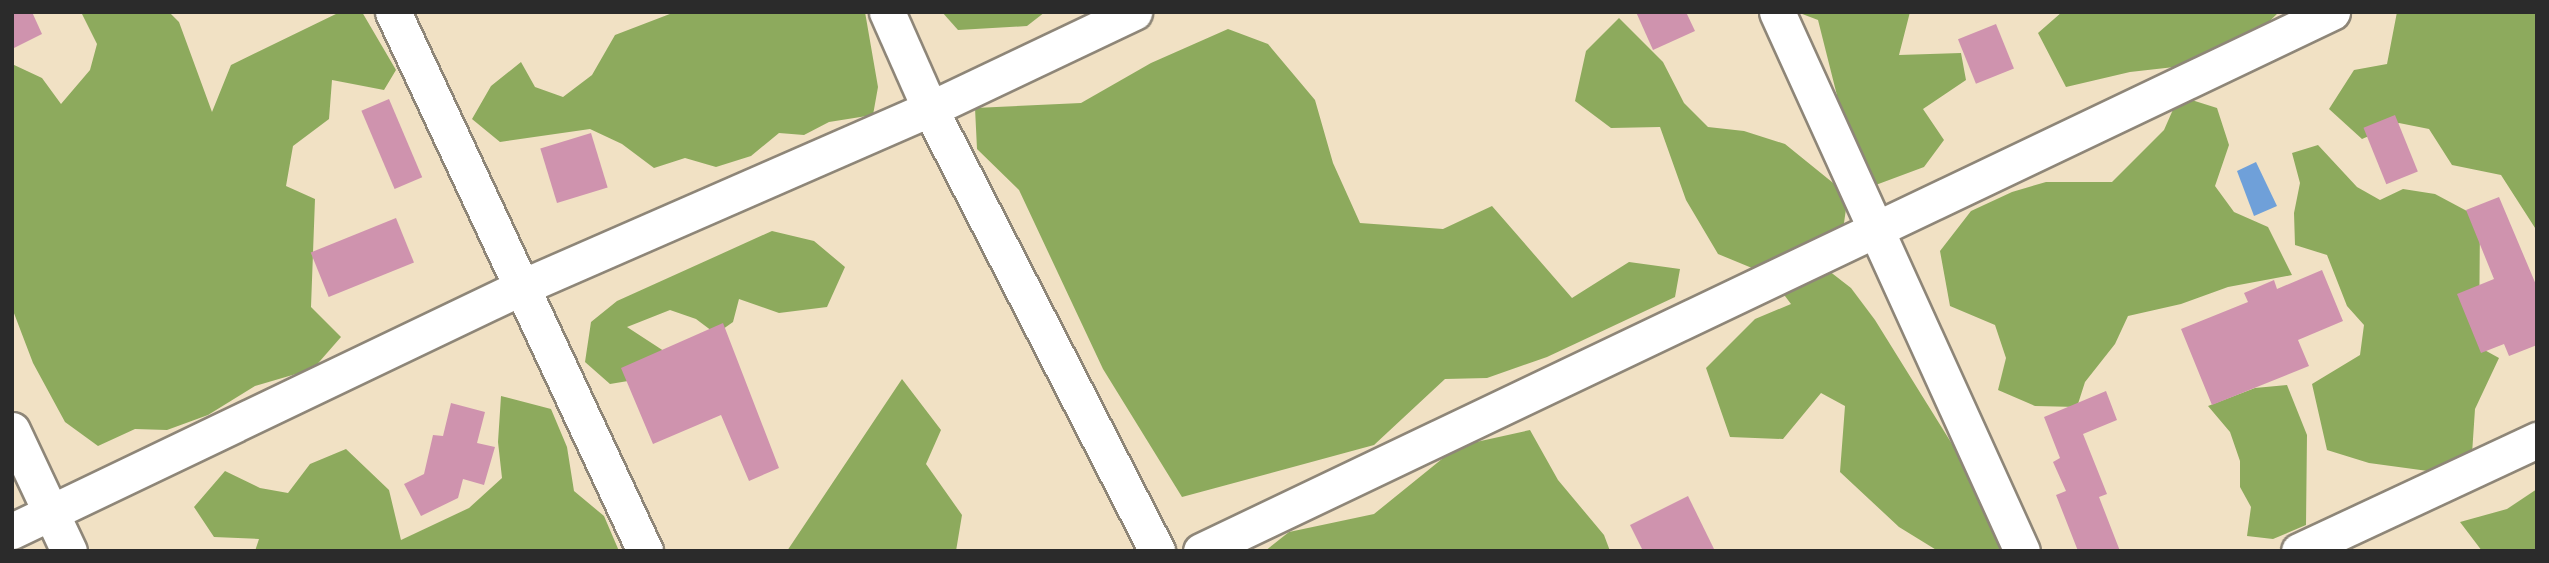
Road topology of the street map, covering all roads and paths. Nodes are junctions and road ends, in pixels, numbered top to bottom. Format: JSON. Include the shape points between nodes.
{"nodes":[{"id":1,"x":393,"y":12,"type":"edge"},
{"id":2,"x":887,"y":12,"type":"edge"},
{"id":3,"x":1134,"y":12,"type":"edge"},
{"id":4,"x":1777,"y":12,"type":"edge"},
{"id":5,"x":2332,"y":12,"type":"edge"},
{"id":6,"x":930,"y":109,"type":"junction"},
{"id":7,"x":1875,"y":229,"type":"junction"},
{"id":8,"x":522,"y":287,"type":"junction"},
{"id":9,"x":12,"y":430,"type":"edge"},
{"id":10,"x":2537,"y":440,"type":"edge"},
{"id":11,"x":52,"y":514,"type":"junction"},
{"id":12,"x":12,"y":531,"type":"edge"},
{"id":13,"x":69,"y":551,"type":"edge"},
{"id":14,"x":645,"y":551,"type":"edge"},
{"id":15,"x":1157,"y":551,"type":"edge"},
{"id":16,"x":1202,"y":551,"type":"edge"},
{"id":17,"x":2022,"y":551,"type":"edge"},
{"id":18,"x":2299,"y":551,"type":"edge"}],
"edges":[{"from":1,"to":8,"type":"street"},
{"from":2,"to":6,"type":"street"},
{"from":3,"to":6,"type":"street"},
{"from":4,"to":7,"type":"street"},
{"from":5,"to":7,"type":"street"},
{"from":6,"to":8,"type":"street"},
{"from":6,"to":15,"type":"street"},
{"from":7,"to":16,"type":"street"},
{"from":7,"to":17,"type":"street"},
{"from":8,"to":11,"type":"street"},
{"from":8,"to":14,"type":"street"},
{"from":9,"to":11,"type":"street"},
{"from":10,"to":18,"type":"street"},
{"from":11,"to":12,"type":"street"},
{"from":11,"to":13,"type":"street"}]}
